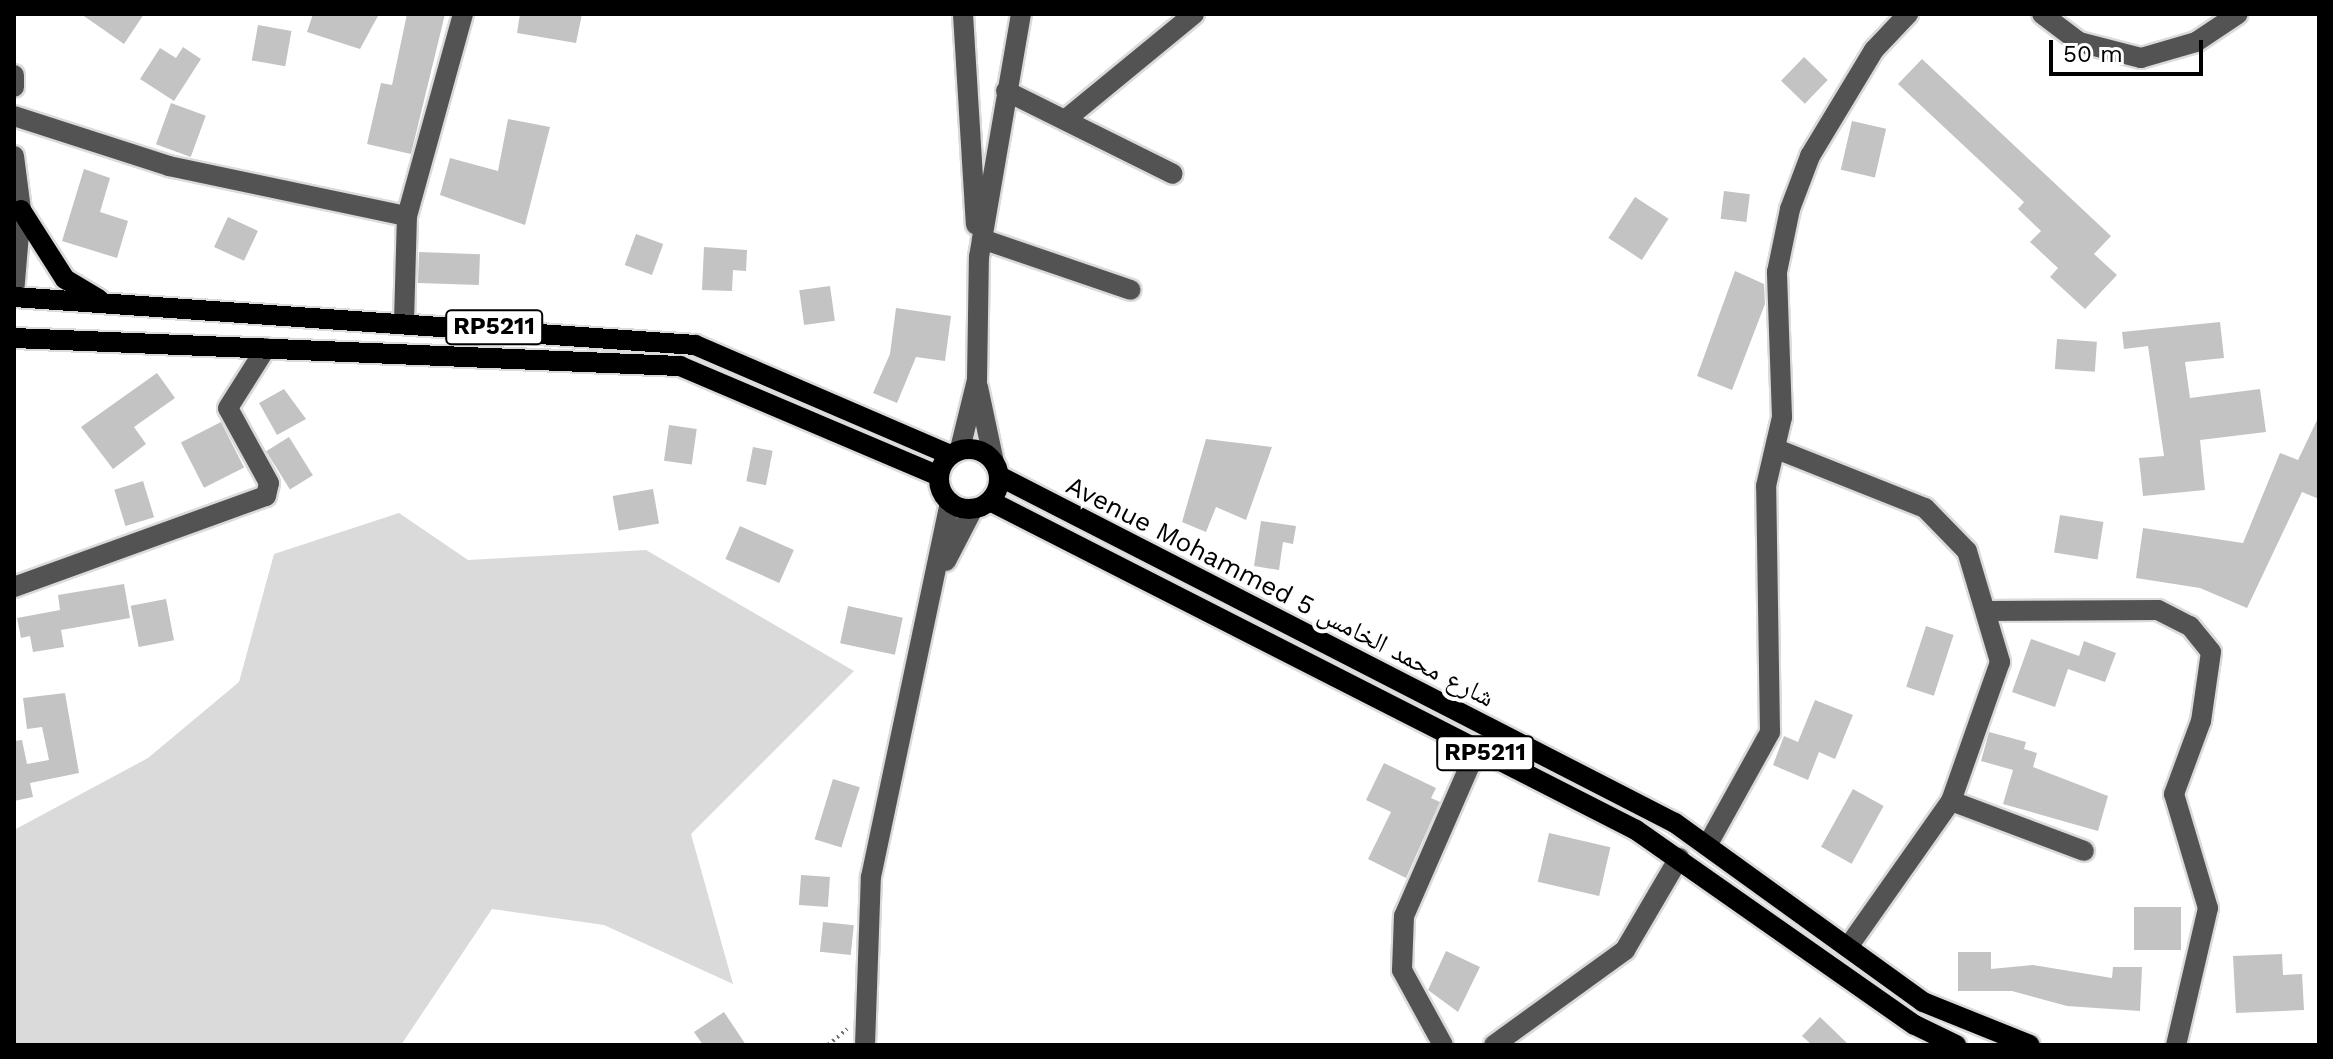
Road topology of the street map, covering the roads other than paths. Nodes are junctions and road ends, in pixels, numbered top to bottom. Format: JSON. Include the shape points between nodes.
{"nodes":[{"id":1,"x":463,"y":14,"type":"edge"},
{"id":2,"x":963,"y":14,"type":"edge"},
{"id":3,"x":1021,"y":14,"type":"edge"},
{"id":4,"x":1194,"y":14,"type":"edge"},
{"id":5,"x":1886,"y":14,"type":"edge"},
{"id":6,"x":1908,"y":14,"type":"edge"},
{"id":7,"x":2042,"y":14,"type":"edge"},
{"id":8,"x":2238,"y":14,"type":"edge"},
{"id":9,"x":1874,"y":50,"type":"junction"},
{"id":10,"x":14,"y":75,"type":"edge"},
{"id":11,"x":14,"y":87,"type":"edge"},
{"id":12,"x":1006,"y":91,"type":"junction"},
{"id":13,"x":14,"y":116,"type":"edge"},
{"id":14,"x":1065,"y":120,"type":"junction"},
{"id":15,"x":14,"y":156,"type":"edge"},
{"id":16,"x":1173,"y":174,"type":"dead end"},
{"id":17,"x":21,"y":210,"type":"junction"},
{"id":18,"x":407,"y":216,"type":"junction"},
{"id":19,"x":980,"y":248,"type":"junction"},
{"id":20,"x":1131,"y":290,"type":"dead end"},
{"id":21,"x":14,"y":296,"type":"edge"},
{"id":22,"x":105,"y":303,"type":"junction"},
{"id":23,"x":404,"y":322,"type":"junction"},
{"id":24,"x":14,"y":338,"type":"edge"},
{"id":25,"x":266,"y":348,"type":"junction"},
{"id":26,"x":977,"y":380,"type":"junction"},
{"id":27,"x":1779,"y":450,"type":"junction"},
{"id":28,"x":955,"y":452,"type":"junction"},
{"id":29,"x":996,"y":469,"type":"junction"},
{"id":30,"x":939,"y":476,"type":"junction"},
{"id":31,"x":950,"y":502,"type":"junction"},
{"id":32,"x":981,"y":505,"type":"junction"},
{"id":33,"x":937,"y":579,"type":"junction"},
{"id":34,"x":14,"y":587,"type":"edge"},
{"id":35,"x":1988,"y":611,"type":"junction"},
{"id":36,"x":1477,"y":749,"type":"junction"},
{"id":37,"x":1951,"y":801,"type":"junction"},
{"id":38,"x":1708,"y":844,"type":"junction"},
{"id":39,"x":2084,"y":851,"type":"dead end"},
{"id":40,"x":1679,"y":858,"type":"junction"},
{"id":41,"x":1848,"y":947,"type":"junction"},
{"id":42,"x":865,"y":1045,"type":"edge"},
{"id":43,"x":1443,"y":1045,"type":"edge"},
{"id":44,"x":1494,"y":1045,"type":"edge"},
{"id":45,"x":1956,"y":1045,"type":"edge"},
{"id":46,"x":2030,"y":1045,"type":"edge"},
{"id":47,"x":2176,"y":1045,"type":"edge"}],
"edges":[{"from":1,"to":18,"type":"street"},
{"from":2,"to":19,"type":"street"},
{"from":3,"to":12,"type":"street"},
{"from":4,"to":14,"type":"street"},
{"from":5,"to":9,"type":"street"},
{"from":6,"to":9,"type":"street"},
{"from":7,"to":8,"type":"street","via":[[2079,42],[2141,58],[2196,42]]},
{"from":9,"to":27,"type":"street","via":[[1810,156],[1790,209],[1777,272],[1784,385]]},
{"from":10,"to":11,"type":"street"},
{"from":12,"to":14,"type":"street"},
{"from":12,"to":19,"type":"street"},
{"from":13,"to":18,"type":"street","via":[[169,166]]},
{"from":14,"to":16,"type":"street"},
{"from":15,"to":17,"type":"street"},
{"from":17,"to":21,"type":"street"},
{"from":17,"to":22,"type":"main road","via":[[65,279]]},
{"from":18,"to":23,"type":"street"},
{"from":19,"to":20,"type":"street"},
{"from":19,"to":26,"type":"street"},
{"from":21,"to":22,"type":"main road","number":"RP5211"},
{"from":22,"to":23,"type":"main road","number":"RP5211"},
{"from":23,"to":28,"type":"main road","number":"RP5211","via":[[695,345]]},
{"from":24,"to":25,"type":"main road","number":"RP5211"},
{"from":25,"to":30,"type":"main road","number":"RP5211","via":[[680,366]]},
{"from":25,"to":34,"type":"street","via":[[228,408],[269,483],[266,496]]},
{"from":26,"to":28,"type":"street"},
{"from":26,"to":29,"type":"street"},
{"from":27,"to":35,"type":"street","via":[[1879,485],[1947,524],[1975,567]]},
{"from":27,"to":38,"type":"street","via":[[1766,486],[1770,732]]},
{"from":28,"to":29,"type":"main road","number":"RP5211","via":[[982,451]]},
{"from":28,"to":30,"type":"main road"},
{"from":29,"to":32,"type":"main road"},
{"from":29,"to":38,"type":"main road","name":"Avenue Mohammed 5 شارع محمد الخامس","number":"RP5211"},
{"from":30,"to":31,"type":"main road"},
{"from":31,"to":32,"type":"main road","number":"RP5211"},
{"from":31,"to":33,"type":"street"},
{"from":32,"to":33,"type":"street"},
{"from":32,"to":36,"type":"main road","name":"Avenue Mohammed 5 شارع محمد الخامس","number":"RP5211"},
{"from":33,"to":42,"type":"street","via":[[896,731],[871,877]]},
{"from":35,"to":37,"type":"street","via":[[2001,649],[1997,682]]},
{"from":35,"to":47,"type":"street","via":[[2158,610],[2190,626],[2211,652],[2208,695],[2174,794],[2208,908]]},
{"from":36,"to":40,"type":"main road","name":"Avenue Mohammed 5 شارع محمد الخامس","number":"RP5211"},
{"from":36,"to":43,"type":"street","via":[[1404,916],[1405,979]]},
{"from":37,"to":39,"type":"street"},
{"from":37,"to":41,"type":"street"},
{"from":38,"to":41,"type":"main road","name":"Avenue Mohammed 5 شارع محمد الخامس","number":"RP5211"},
{"from":40,"to":44,"type":"street","via":[[1625,950]]},
{"from":40,"to":45,"type":"main road","name":"Avenue Mohammed 5 شارع محمد الخامس","number":"RP5211","via":[[1915,1025]]},
{"from":41,"to":46,"type":"main road","name":"Avenue Mohammed 5 شارع محمد الخامس","number":"RP5211","via":[[1923,1002]]}]}
